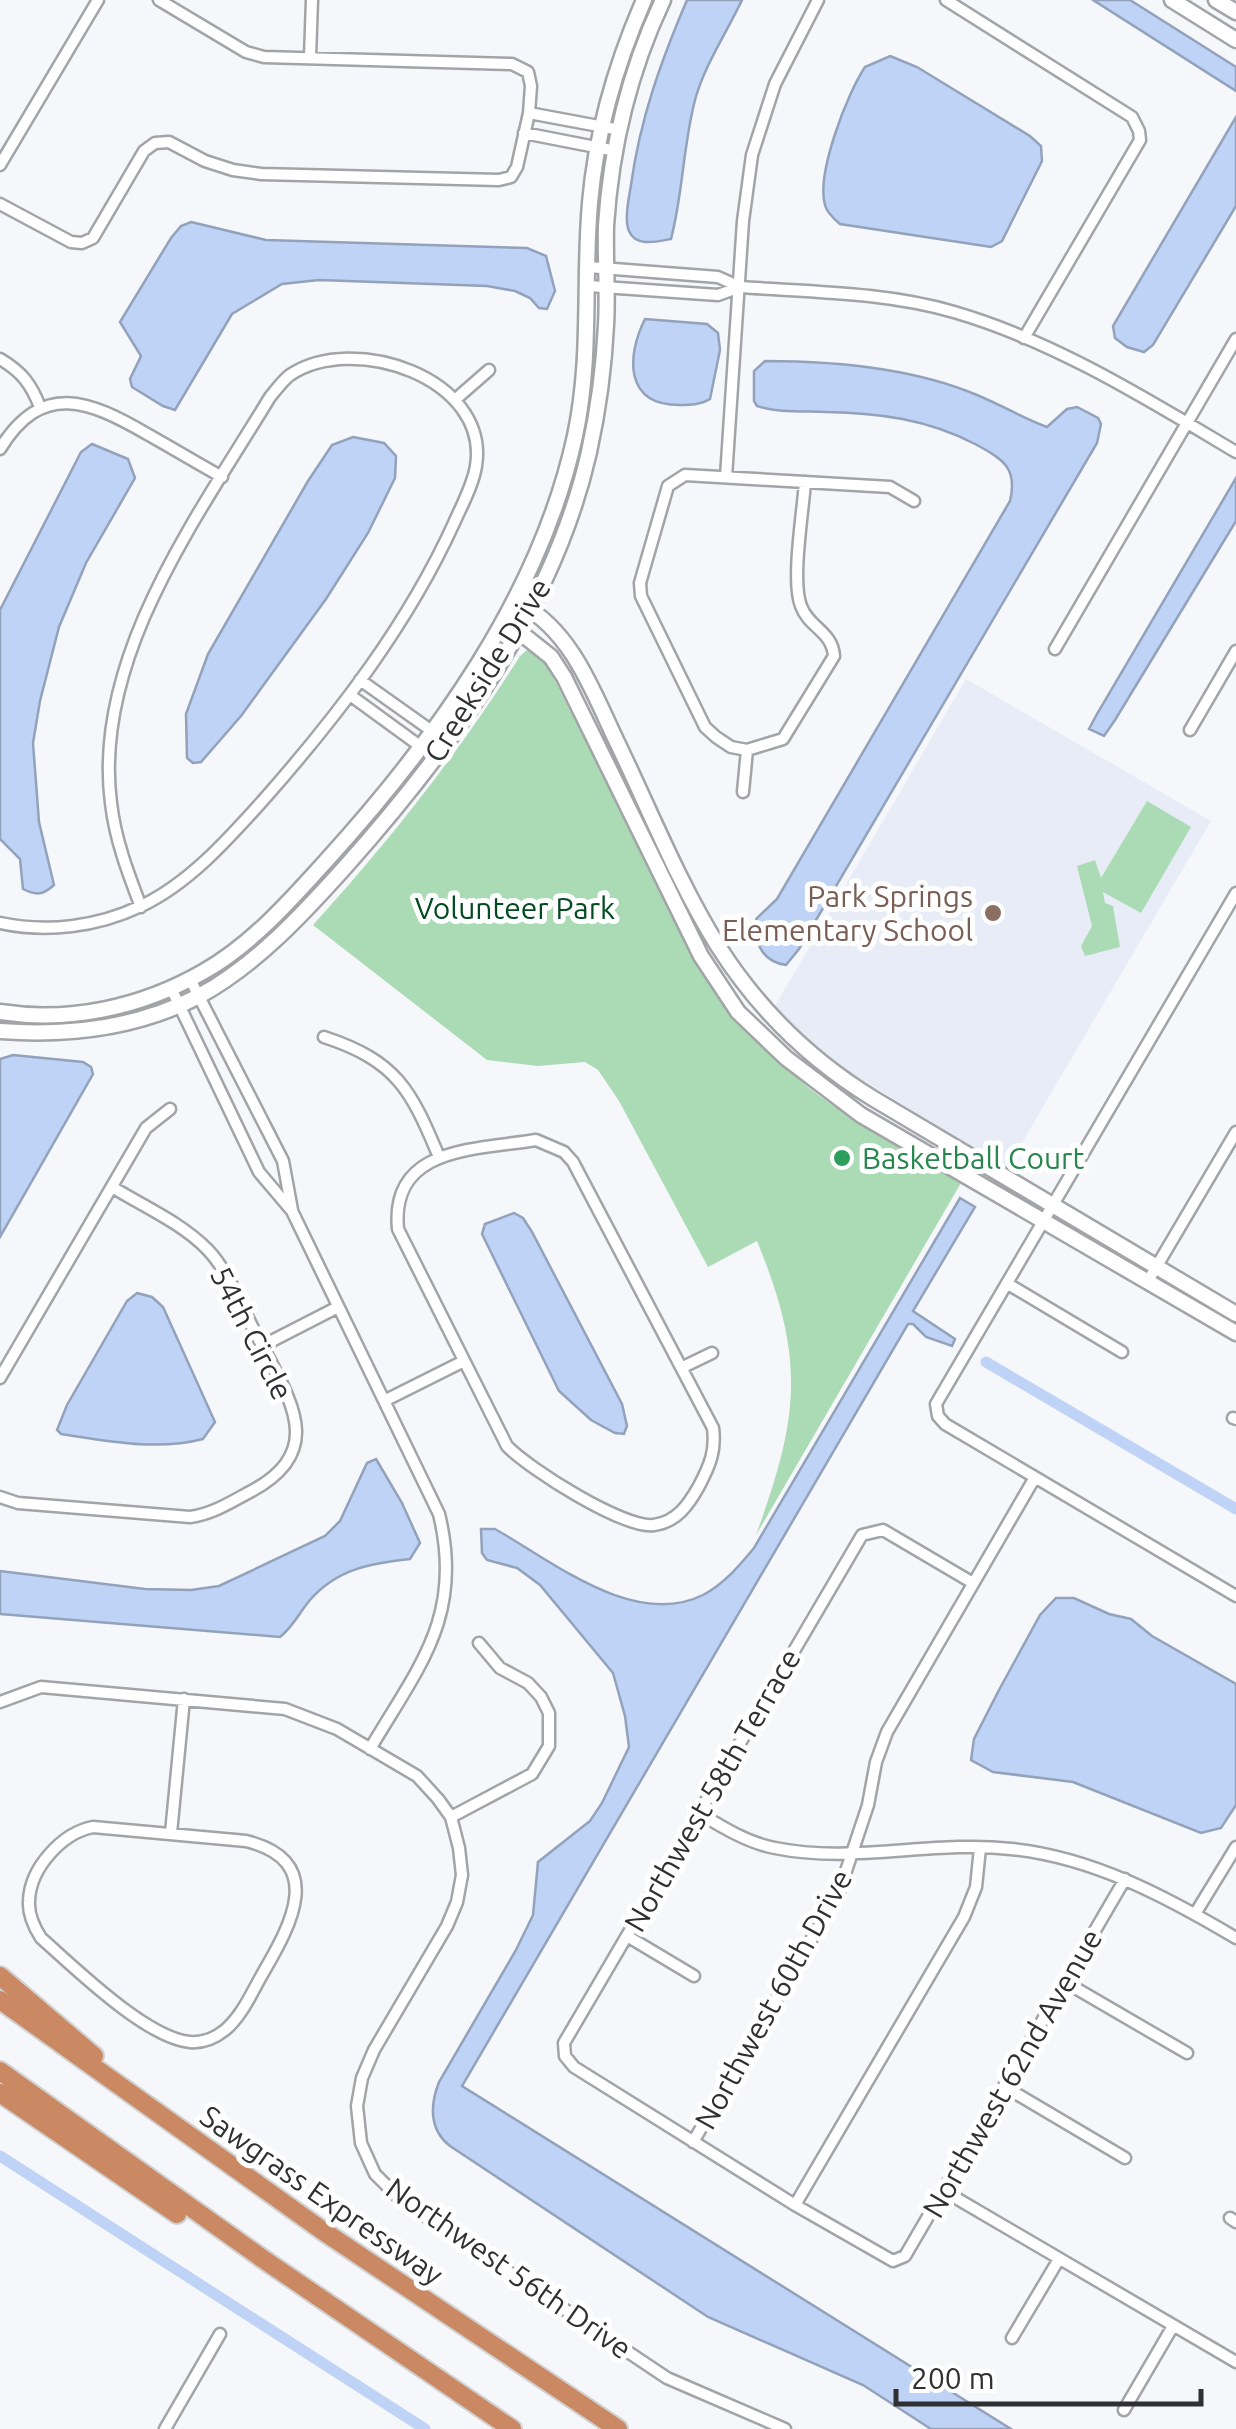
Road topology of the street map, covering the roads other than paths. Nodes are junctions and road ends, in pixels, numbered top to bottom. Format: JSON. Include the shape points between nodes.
{"nodes":[{"id":1,"x":98,"y":0,"type":"edge"},
{"id":2,"x":159,"y":0,"type":"edge"},
{"id":3,"x":312,"y":0,"type":"edge"},
{"id":4,"x":644,"y":0,"type":"edge"},
{"id":5,"x":664,"y":0,"type":"edge"},
{"id":6,"x":818,"y":0,"type":"edge"},
{"id":7,"x":946,"y":0,"type":"edge"},
{"id":8,"x":1172,"y":0,"type":"edge"},
{"id":9,"x":1216,"y":0,"type":"edge"},
{"id":10,"x":1236,"y":12,"type":"edge"},
{"id":11,"x":1236,"y":40,"type":"edge"},
{"id":12,"x":310,"y":58,"type":"junction"},
{"id":13,"x":529,"y":114,"type":"junction"},
{"id":14,"x":602,"y":127,"type":"junction"},
{"id":15,"x":620,"y":130,"type":"junction"},
{"id":16,"x":524,"y":134,"type":"junction"},
{"id":17,"x":598,"y":148,"type":"junction"},
{"id":18,"x":616,"y":151,"type":"junction"},
{"id":19,"x":0,"y":165,"type":"edge"},
{"id":20,"x":0,"y":204,"type":"edge"},
{"id":21,"x":588,"y":267,"type":"junction"},
{"id":22,"x":606,"y":268,"type":"junction"},
{"id":23,"x":588,"y":286,"type":"junction"},
{"id":24,"x":740,"y":287,"type":"junction"},
{"id":25,"x":606,"y":288,"type":"junction"},
{"id":26,"x":1024,"y":338,"type":"junction"},
{"id":27,"x":1236,"y":338,"type":"edge"},
{"id":28,"x":0,"y":359,"type":"edge"},
{"id":29,"x":489,"y":370,"type":"dead end"},
{"id":30,"x":456,"y":398,"type":"junction"},
{"id":31,"x":40,"y":407,"type":"junction"},
{"id":32,"x":1186,"y":422,"type":"junction"},
{"id":33,"x":0,"y":448,"type":"edge"},
{"id":34,"x":1236,"y":452,"type":"edge"},
{"id":35,"x":222,"y":477,"type":"junction"},
{"id":36,"x":726,"y":477,"type":"junction"},
{"id":37,"x":805,"y":482,"type":"junction"},
{"id":38,"x":914,"y":501,"type":"dead end"},
{"id":39,"x":514,"y":600,"type":"junction"},
{"id":40,"x":530,"y":609,"type":"junction"},
{"id":41,"x":502,"y":620,"type":"junction"},
{"id":42,"x":518,"y":630,"type":"junction"},
{"id":43,"x":1055,"y":649,"type":"dead end"},
{"id":44,"x":1236,"y":651,"type":"edge"},
{"id":45,"x":360,"y":680,"type":"junction"},
{"id":46,"x":350,"y":695,"type":"junction"},
{"id":47,"x":432,"y":730,"type":"junction"},
{"id":48,"x":1190,"y":730,"type":"dead end"},
{"id":49,"x":446,"y":741,"type":"junction"},
{"id":50,"x":421,"y":746,"type":"junction"},
{"id":51,"x":747,"y":750,"type":"junction"},
{"id":52,"x":435,"y":757,"type":"junction"},
{"id":53,"x":744,"y":792,"type":"dead end"},
{"id":54,"x":1236,"y":893,"type":"edge"},
{"id":55,"x":140,"y":906,"type":"junction"},
{"id":56,"x":0,"y":923,"type":"edge"},
{"id":57,"x":190,"y":979,"type":"junction"},
{"id":58,"x":172,"y":988,"type":"junction"},
{"id":59,"x":198,"y":996,"type":"junction"},
{"id":60,"x":180,"y":1004,"type":"junction"},
{"id":61,"x":0,"y":1012,"type":"edge"},
{"id":62,"x":0,"y":1031,"type":"edge"},
{"id":63,"x":324,"y":1036,"type":"dead end"},
{"id":64,"x":170,"y":1108,"type":"dead end"},
{"id":65,"x":263,"y":1123,"type":"junction"},
{"id":66,"x":926,"y":1130,"type":"junction"},
{"id":67,"x":1236,"y":1132,"type":"edge"},
{"id":68,"x":241,"y":1133,"type":"junction"},
{"id":69,"x":916,"y":1147,"type":"junction"},
{"id":70,"x":439,"y":1157,"type":"junction"},
{"id":71,"x":112,"y":1187,"type":"junction"},
{"id":72,"x":292,"y":1211,"type":"junction"},
{"id":73,"x":1050,"y":1214,"type":"junction"},
{"id":74,"x":1152,"y":1274,"type":"junction"},
{"id":75,"x":1008,"y":1284,"type":"junction"},
{"id":76,"x":338,"y":1307,"type":"junction"},
{"id":77,"x":1236,"y":1314,"type":"edge"},
{"id":78,"x":1236,"y":1333,"type":"edge"},
{"id":79,"x":262,"y":1346,"type":"junction"},
{"id":80,"x":1122,"y":1352,"type":"dead end"},
{"id":81,"x":712,"y":1353,"type":"dead end"},
{"id":82,"x":464,"y":1361,"type":"junction"},
{"id":83,"x":683,"y":1367,"type":"junction"},
{"id":84,"x":0,"y":1378,"type":"edge"},
{"id":85,"x":386,"y":1400,"type":"junction"},
{"id":86,"x":1034,"y":1479,"type":"junction"},
{"id":87,"x":0,"y":1497,"type":"edge"},
{"id":88,"x":972,"y":1584,"type":"junction"},
{"id":89,"x":1236,"y":1596,"type":"edge"},
{"id":90,"x":479,"y":1643,"type":"dead end"},
{"id":91,"x":184,"y":1699,"type":"junction"},
{"id":92,"x":0,"y":1702,"type":"edge"},
{"id":93,"x":370,"y":1748,"type":"junction"},
{"id":94,"x":699,"y":1813,"type":"junction"},
{"id":95,"x":452,"y":1818,"type":"junction"},
{"id":96,"x":171,"y":1834,"type":"junction"},
{"id":97,"x":1236,"y":1847,"type":"edge"},
{"id":98,"x":980,"y":1848,"type":"junction"},
{"id":99,"x":853,"y":1854,"type":"junction"},
{"id":100,"x":1125,"y":1880,"type":"junction"},
{"id":101,"x":1196,"y":1914,"type":"junction"},
{"id":102,"x":627,"y":1936,"type":"junction"},
{"id":103,"x":1236,"y":1938,"type":"edge"},
{"id":104,"x":0,"y":1976,"type":"edge"},
{"id":105,"x":694,"y":1976,"type":"dead end"},
{"id":106,"x":1065,"y":1982,"type":"junction"},
{"id":107,"x":0,"y":2000,"type":"edge"},
{"id":108,"x":1187,"y":2053,"type":"dead end"},
{"id":109,"x":0,"y":2071,"type":"edge"},
{"id":110,"x":1005,"y":2087,"type":"junction"},
{"id":111,"x":0,"y":2092,"type":"edge"},
{"id":112,"x":137,"y":2099,"type":"junction"},
{"id":113,"x":693,"y":2142,"type":"junction"},
{"id":114,"x":1125,"y":2158,"type":"dead end"},
{"id":115,"x":944,"y":2191,"type":"junction"},
{"id":116,"x":795,"y":2205,"type":"junction"},
{"id":117,"x":1058,"y":2259,"type":"junction"},
{"id":118,"x":309,"y":2292,"type":"junction"},
{"id":119,"x":1173,"y":2326,"type":"junction"},
{"id":120,"x":220,"y":2334,"type":"dead end"},
{"id":121,"x":1012,"y":2338,"type":"dead end"},
{"id":122,"x":1236,"y":2362,"type":"edge"},
{"id":123,"x":1124,"y":2410,"type":"dead end"},
{"id":124,"x":165,"y":2429,"type":"edge"},
{"id":125,"x":512,"y":2429,"type":"edge"},
{"id":126,"x":618,"y":2429,"type":"edge"},
{"id":127,"x":786,"y":2429,"type":"edge"}],
"edges":[{"from":1,"to":19,"type":"street"},
{"from":2,"to":12,"type":"street","via":[[246,52]]},
{"from":3,"to":12,"type":"street"},
{"from":4,"to":14,"type":"street","name":"Creekside Drive"},
{"from":5,"to":15,"type":"street","name":"Creekside Drive"},
{"from":6,"to":24,"type":"street","via":[[775,84],[752,155]]},
{"from":7,"to":26,"type":"street","via":[[1132,117],[1140,130]]},
{"from":8,"to":11,"type":"street"},
{"from":9,"to":10,"type":"street"},
{"from":12,"to":13,"type":"street","via":[[512,64],[528,72]]},
{"from":13,"to":14,"type":"street"},
{"from":13,"to":16,"type":"street"},
{"from":14,"to":15,"type":"street"},
{"from":14,"to":17,"type":"street","name":"Creekside Drive"},
{"from":15,"to":18,"type":"street","name":"Creekside Drive"},
{"from":16,"to":17,"type":"street"},
{"from":16,"to":20,"type":"street","via":[[516,166],[499,180],[261,174],[155,143],[94,238],[82,243]]},
{"from":17,"to":18,"type":"street"},
{"from":17,"to":21,"type":"street","name":"Creekside Drive"},
{"from":18,"to":22,"type":"street","name":"Creekside Drive"},
{"from":21,"to":22,"type":"street"},
{"from":21,"to":23,"type":"street","name":"Creekside Drive"},
{"from":22,"to":24,"type":"street","via":[[718,277]]},
{"from":22,"to":25,"type":"street","name":"Creekside Drive"},
{"from":23,"to":25,"type":"street"},
{"from":23,"to":39,"type":"street","name":"Creekside Drive","via":[[575,435],[553,512]]},
{"from":24,"to":25,"type":"street","via":[[718,295]]},
{"from":24,"to":26,"type":"street","via":[[889,300],[953,312]]},
{"from":24,"to":36,"type":"street"},
{"from":25,"to":40,"type":"street","name":"Creekside Drive","via":[[590,450],[570,520]]},
{"from":26,"to":32,"type":"street"},
{"from":27,"to":32,"type":"street"},
{"from":28,"to":31,"type":"street","via":[[32,384]]},
{"from":29,"to":30,"type":"street"},
{"from":30,"to":35,"type":"street","via":[[420,375],[367,360],[316,363],[289,375],[270,397]]},
{"from":30,"to":45,"type":"street","via":[[476,441],[476,468],[437,560]]},
{"from":31,"to":33,"type":"street"},
{"from":31,"to":35,"type":"street","via":[[102,408]]},
{"from":32,"to":34,"type":"street"},
{"from":32,"to":43,"type":"street"},
{"from":35,"to":55,"type":"street","via":[[150,602],[114,700],[110,802]]},
{"from":36,"to":37,"type":"street"},
{"from":36,"to":51,"type":"street","via":[[684,475],[668,486],[641,596],[705,726]]},
{"from":37,"to":38,"type":"street","via":[[890,486]]},
{"from":37,"to":51,"type":"street","via":[[797,592],[802,611],[834,645],[834,656],[783,738]]},
{"from":39,"to":40,"type":"street"},
{"from":39,"to":41,"type":"street","name":"Creekside Drive"},
{"from":40,"to":42,"type":"street","name":"Creekside Drive"},
{"from":40,"to":66,"type":"street","via":[[580,664],[716,944],[755,998],[844,1081]]},
{"from":41,"to":42,"type":"street"},
{"from":41,"to":47,"type":"street","name":"Creekside Drive"},
{"from":42,"to":49,"type":"street","name":"Creekside Drive"},
{"from":42,"to":69,"type":"street","via":[[564,677],[701,956],[738,1012],[835,1097]]},
{"from":44,"to":48,"type":"street"},
{"from":45,"to":46,"type":"street"},
{"from":45,"to":47,"type":"street"},
{"from":46,"to":50,"type":"street"},
{"from":46,"to":55,"type":"street","via":[[200,865]]},
{"from":47,"to":49,"type":"street"},
{"from":47,"to":50,"type":"street","name":"Creekside Drive"},
{"from":49,"to":52,"type":"street","name":"Creekside Drive"},
{"from":50,"to":52,"type":"street"},
{"from":50,"to":57,"type":"street","name":"Creekside Drive","via":[[285,904],[226,958]]},
{"from":51,"to":53,"type":"street"},
{"from":52,"to":59,"type":"street","name":"Creekside Drive","via":[[297,918]]},
{"from":54,"to":73,"type":"street"},
{"from":55,"to":56,"type":"street","via":[[67,927]]},
{"from":57,"to":58,"type":"street","name":"Creekside Drive"},
{"from":57,"to":59,"type":"street"},
{"from":58,"to":60,"type":"street"},
{"from":58,"to":61,"type":"street","name":"Creekside Drive","via":[[80,1014]]},
{"from":59,"to":60,"type":"street","name":"Creekside Drive"},
{"from":59,"to":65,"type":"street"},
{"from":60,"to":62,"type":"street","name":"Creekside Drive","via":[[97,1029]]},
{"from":60,"to":68,"type":"street"},
{"from":63,"to":70,"type":"street","via":[[358,1048],[408,1088]]},
{"from":64,"to":71,"type":"street","via":[[146,1128]]},
{"from":65,"to":68,"type":"street"},
{"from":65,"to":72,"type":"street","via":[[283,1161]]},
{"from":66,"to":69,"type":"street"},
{"from":66,"to":73,"type":"street"},
{"from":67,"to":74,"type":"street"},
{"from":68,"to":72,"type":"street","via":[[260,1172]]},
{"from":69,"to":73,"type":"street"},
{"from":70,"to":82,"type":"street","via":[[422,1165],[400,1192],[398,1230]]},
{"from":70,"to":83,"type":"street","via":[[536,1140],[564,1152]]},
{"from":71,"to":79,"type":"street","name":"54th Circle","via":[[211,1253]]},
{"from":71,"to":84,"type":"street"},
{"from":72,"to":76,"type":"street"},
{"from":73,"to":74,"type":"street"},
{"from":73,"to":75,"type":"street"},
{"from":74,"to":77,"type":"street"},
{"from":74,"to":78,"type":"street"},
{"from":75,"to":80,"type":"street"},
{"from":75,"to":86,"type":"street","via":[[936,1404],[945,1424]]},
{"from":76,"to":79,"type":"street"},
{"from":76,"to":85,"type":"street"},
{"from":79,"to":87,"type":"street","name":"54th Circle","via":[[298,1438],[281,1474],[269,1483],[190,1518]]},
{"from":81,"to":83,"type":"street"},
{"from":82,"to":83,"type":"street","via":[[521,1461],[641,1525],[684,1510],[715,1447],[713,1428]]},
{"from":82,"to":85,"type":"street"},
{"from":85,"to":93,"type":"street","via":[[439,1514],[448,1591],[426,1654]]},
{"from":86,"to":88,"type":"street","name":"Northwest 60th Drive"},
{"from":86,"to":89,"type":"street"},
{"from":88,"to":94,"type":"street","name":"Northwest 58th Terrace","via":[[883,1530],[862,1535]]},
{"from":88,"to":99,"type":"street","name":"Northwest 60th Drive","via":[[886,1732]]},
{"from":90,"to":95,"type":"street","via":[[540,1697],[549,1713],[549,1746],[532,1774]]},
{"from":91,"to":92,"type":"street","name":"Northwest 56th Drive","via":[[41,1687]]},
{"from":91,"to":93,"type":"street","name":"Northwest 56th Drive","via":[[286,1708]]},
{"from":91,"to":96,"type":"street"},
{"from":93,"to":95,"type":"street","name":"Northwest 56th Drive","via":[[417,1776]]},
{"from":94,"to":99,"type":"street","via":[[773,1848]]},
{"from":94,"to":102,"type":"street","name":"Northwest 58th Terrace"},
{"from":95,"to":127,"type":"street","name":"Northwest 56th Drive","via":[[462,1875],[457,1902],[362,2078],[361,2143],[376,2174],[401,2200],[667,2378]]},
{"from":96,"to":96,"type":"street","via":[[263,1845],[290,1870],[297,1890],[288,1931],[234,2022],[206,2041],[170,2036],[126,2010],[41,1938],[28,1904],[46,1862],[74,1831]]},
{"from":97,"to":101,"type":"street"},
{"from":98,"to":99,"type":"street"},
{"from":98,"to":100,"type":"street","via":[[1070,1860]]},
{"from":98,"to":116,"type":"street","via":[[964,1917]]},
{"from":99,"to":113,"type":"street","name":"Northwest 60th Drive","via":[[839,1892]]},
{"from":100,"to":101,"type":"street"},
{"from":100,"to":106,"type":"street","name":"Northwest 62nd Avenue"},
{"from":101,"to":103,"type":"street"},
{"from":102,"to":105,"type":"street"},
{"from":102,"to":113,"type":"street","name":"Northwest 58th Terrace","via":[[564,2043],[565,2056]]},
{"from":104,"to":112,"type":"highway"},
{"from":106,"to":108,"type":"street"},
{"from":106,"to":110,"type":"street","name":"Northwest 62nd Avenue"},
{"from":107,"to":112,"type":"highway","name":"Sawgrass Expressway"},
{"from":109,"to":118,"type":"highway"},
{"from":110,"to":114,"type":"street"},
{"from":110,"to":115,"type":"street","name":"Northwest 62nd Avenue"},
{"from":111,"to":118,"type":"highway","via":[[211,2237]]},
{"from":112,"to":126,"type":"highway","name":"Sawgrass Expressway"},
{"from":113,"to":116,"type":"street"},
{"from":115,"to":116,"type":"street","name":"Northwest 62nd Avenue","via":[[905,2256],[893,2261]]},
{"from":115,"to":117,"type":"street"},
{"from":117,"to":119,"type":"street"},
{"from":117,"to":121,"type":"street"},
{"from":118,"to":125,"type":"highway"},
{"from":119,"to":122,"type":"street"},
{"from":119,"to":123,"type":"street"},
{"from":120,"to":124,"type":"street"}]}
